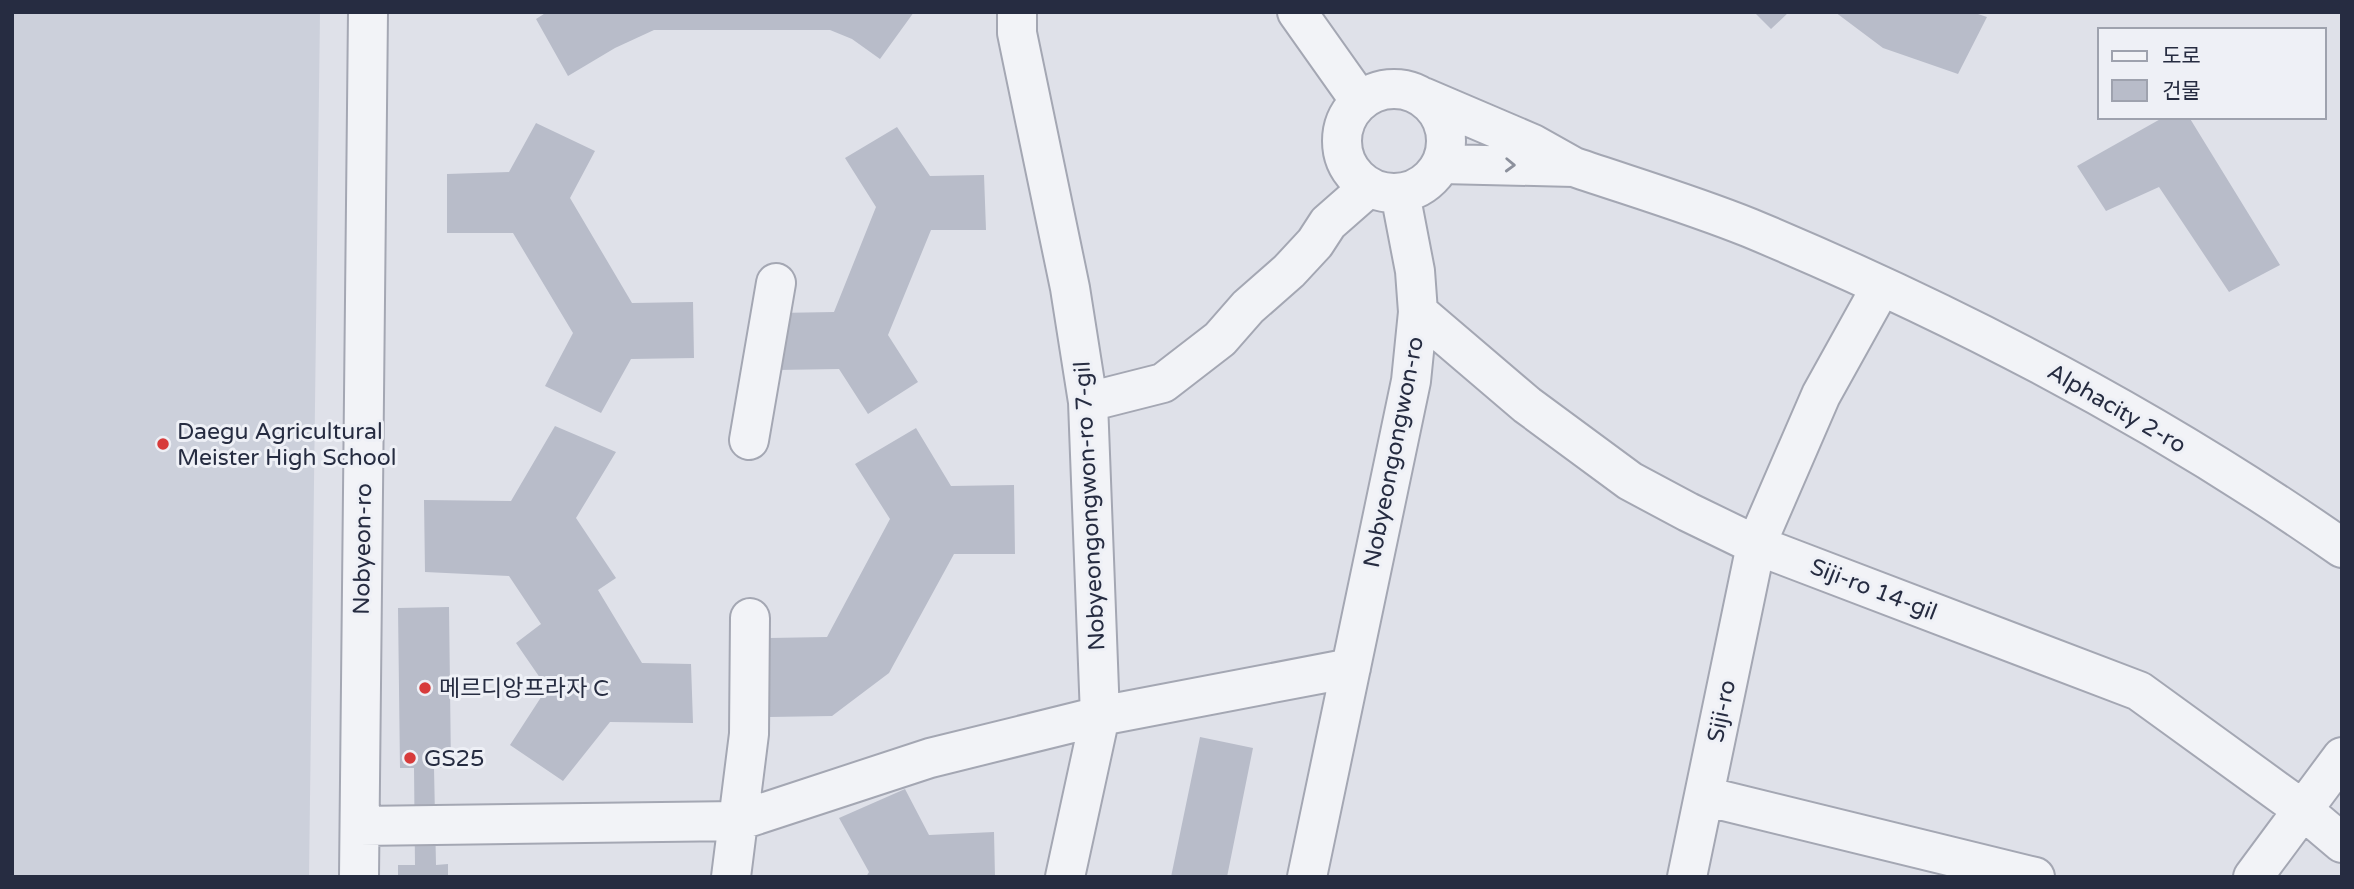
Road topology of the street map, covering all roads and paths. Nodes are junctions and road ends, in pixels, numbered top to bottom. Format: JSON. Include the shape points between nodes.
{"nodes":[{"id":1,"x":368,"y":12,"type":"edge"},
{"id":2,"x":1017,"y":12,"type":"edge"},
{"id":3,"x":1297,"y":12,"type":"edge"},
{"id":4,"x":1411,"y":91,"type":"junction"},
{"id":5,"x":1360,"y":101,"type":"junction"},
{"id":6,"x":1442,"y":164,"type":"junction"},
{"id":7,"x":1574,"y":167,"type":"junction"},
{"id":8,"x":1384,"y":190,"type":"junction"},
{"id":9,"x":776,"y":283,"type":"dead end"},
{"id":10,"x":1881,"y":287,"type":"junction"},
{"id":11,"x":1418,"y":312,"type":"junction"},
{"id":12,"x":1087,"y":402,"type":"junction"},
{"id":13,"x":749,"y":440,"type":"dead end"},
{"id":14,"x":1756,"y":545,"type":"junction"},
{"id":15,"x":2342,"y":548,"type":"edge"},
{"id":16,"x":750,"y":618,"type":"dead end"},
{"id":17,"x":1351,"y":668,"type":"junction"},
{"id":18,"x":1100,"y":716,"type":"junction"},
{"id":19,"x":2342,"y":757,"type":"edge"},
{"id":20,"x":1704,"y":796,"type":"junction"},
{"id":21,"x":2303,"y":810,"type":"junction"},
{"id":22,"x":738,"y":821,"type":"junction"},
{"id":23,"x":360,"y":826,"type":"junction"},
{"id":24,"x":2342,"y":843,"type":"edge"},
{"id":25,"x":359,"y":877,"type":"edge"},
{"id":26,"x":731,"y":877,"type":"edge"},
{"id":27,"x":1065,"y":877,"type":"edge"},
{"id":28,"x":1307,"y":877,"type":"edge"},
{"id":29,"x":1687,"y":877,"type":"edge"},
{"id":30,"x":2035,"y":877,"type":"edge"},
{"id":31,"x":2253,"y":877,"type":"edge"}],
"edges":[{"from":1,"to":23,"type":"street","name":"Nobyeon-ro"},
{"from":2,"to":12,"type":"street","name":"Nobyeongongwon-ro 7-gil","via":[[1017,33],[1070,288]]},
{"from":3,"to":5,"type":"street"},
{"from":4,"to":5,"type":"street","via":[[1393,88]]},
{"from":4,"to":6,"type":"street","via":[[1439,113],[1446,129]]},
{"from":4,"to":7,"type":"street","via":[[1533,144]]},
{"from":5,"to":8,"type":"street","via":[[1349,114],[1342,147],[1356,177]]},
{"from":6,"to":7,"type":"street","one_way":true},
{"from":6,"to":8,"type":"street","via":[[1417,188]]},
{"from":7,"to":10,"type":"street","name":"Alphacity 2-ro","via":[[1748,227]]},
{"from":8,"to":11,"type":"street","name":"Nobyeongongwon-ro","via":[[1415,271]]},
{"from":8,"to":12,"type":"street","via":[[1328,223],[1289,271],[1220,339],[1163,383]]},
{"from":9,"to":13,"type":"street"},
{"from":10,"to":14,"type":"street","via":[[1821,395]]},
{"from":10,"to":15,"type":"street","name":"Alphacity 2-ro","via":[[2047,368],[2195,453]]},
{"from":11,"to":14,"type":"street","name":"Siji-ro 14-gil","via":[[1527,405],[1630,481]]},
{"from":11,"to":17,"type":"street","name":"Nobyeongongwon-ro","via":[[1411,382]]},
{"from":12,"to":18,"type":"street","name":"Nobyeongongwon-ro 7-gil"},
{"from":14,"to":20,"type":"street","name":"Siji-ro"},
{"from":14,"to":21,"type":"street","name":"Siji-ro 14-gil","via":[[2139,691]]},
{"from":16,"to":22,"type":"street","via":[[750,734]]},
{"from":17,"to":18,"type":"street"},
{"from":17,"to":28,"type":"street","name":"Nobyeongongwon-ro"},
{"from":18,"to":22,"type":"street","via":[[930,758]]},
{"from":18,"to":27,"type":"street","name":"Nobyeongongwon-ro 7-gil"},
{"from":19,"to":21,"type":"street"},
{"from":20,"to":29,"type":"street","name":"Siji-ro"},
{"from":20,"to":30,"type":"street"},
{"from":21,"to":24,"type":"street","name":"Siji-ro 14-gil"},
{"from":21,"to":31,"type":"street"},
{"from":22,"to":23,"type":"street"},
{"from":22,"to":26,"type":"street"},
{"from":23,"to":25,"type":"street","name":"Nobyeon-ro"}]}
